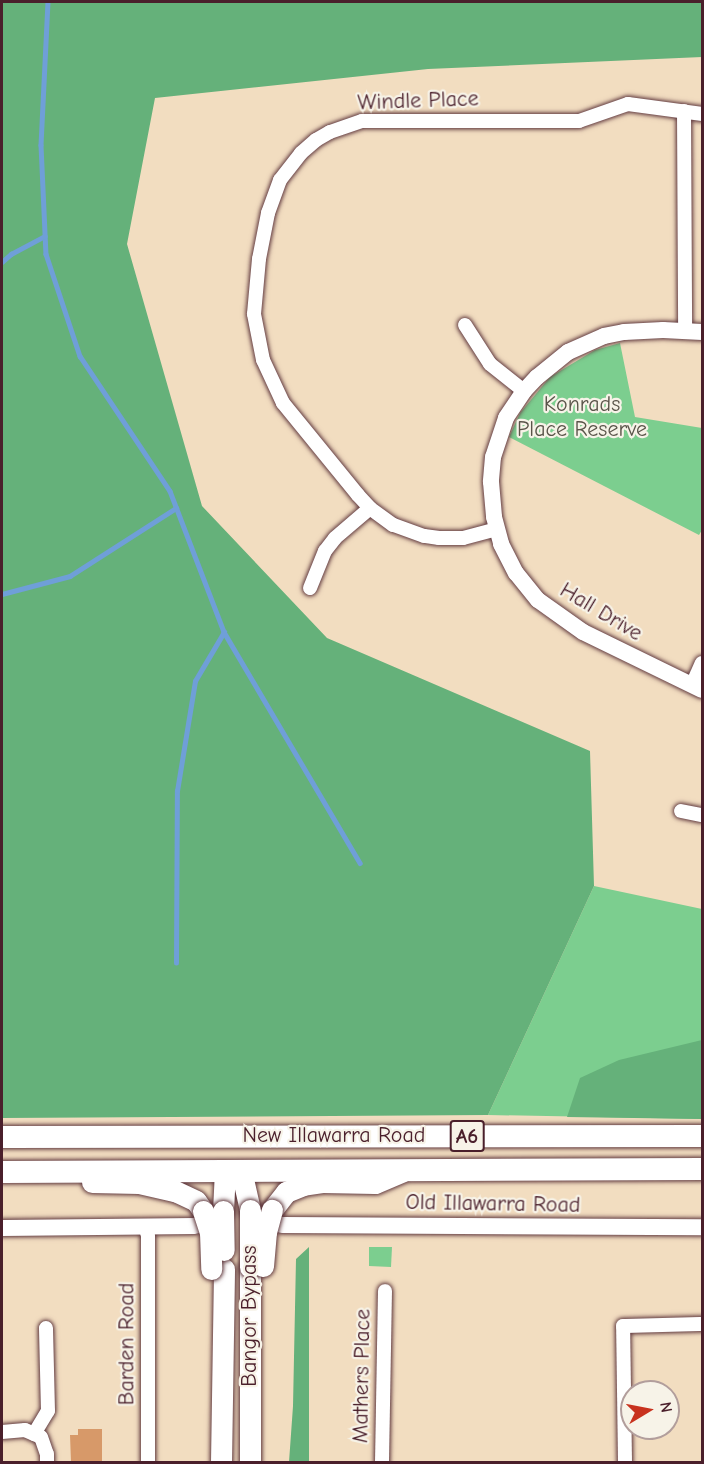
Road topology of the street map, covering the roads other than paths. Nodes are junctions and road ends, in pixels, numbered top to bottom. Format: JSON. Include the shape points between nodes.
{"nodes":[{"id":1,"x":684,"y":111,"type":"junction"},
{"id":2,"x":702,"y":114,"type":"edge"},
{"id":3,"x":465,"y":325,"type":"dead end"},
{"id":4,"x":694,"y":332,"type":"edge"},
{"id":5,"x":524,"y":391,"type":"junction"},
{"id":6,"x":370,"y":508,"type":"junction"},
{"id":7,"x":497,"y":529,"type":"junction"},
{"id":8,"x":310,"y":588,"type":"dead end"},
{"id":9,"x":702,"y":663,"type":"edge"},
{"id":10,"x":697,"y":688,"type":"edge"},
{"id":11,"x":681,"y":811,"type":"dead end"},
{"id":12,"x":702,"y":815,"type":"edge"},
{"id":13,"x":702,"y":1136,"type":"edge"},
{"id":14,"x":2,"y":1137,"type":"edge"},
{"id":15,"x":228,"y":1137,"type":"junction"},
{"id":16,"x":702,"y":1169,"type":"edge"},
{"id":17,"x":233,"y":1170,"type":"junction"},
{"id":18,"x":64,"y":1171,"type":"junction"},
{"id":19,"x":403,"y":1171,"type":"junction"},
{"id":20,"x":2,"y":1172,"type":"edge"},
{"id":21,"x":207,"y":1216,"type":"junction"},
{"id":22,"x":277,"y":1218,"type":"junction"},
{"id":23,"x":146,"y":1226,"type":"junction"},
{"id":24,"x":702,"y":1227,"type":"edge"},
{"id":25,"x":2,"y":1228,"type":"edge"},
{"id":26,"x":257,"y":1266,"type":"junction"},
{"id":27,"x":385,"y":1291,"type":"dead end"},
{"id":28,"x":702,"y":1324,"type":"edge"},
{"id":29,"x":46,"y":1328,"type":"dead end"},
{"id":30,"x":2,"y":1432,"type":"edge"},
{"id":31,"x":34,"y":1434,"type":"junction"},
{"id":32,"x":47,"y":1462,"type":"edge"},
{"id":33,"x":148,"y":1462,"type":"edge"},
{"id":34,"x":221,"y":1462,"type":"edge"},
{"id":35,"x":250,"y":1462,"type":"edge"},
{"id":36,"x":382,"y":1462,"type":"edge"},
{"id":37,"x":626,"y":1462,"type":"edge"}],
"edges":[{"from":1,"to":2,"type":"street","name":"Windle Place"},
{"from":1,"to":4,"type":"street"},
{"from":1,"to":6,"type":"street","name":"Windle Place","via":[[628,104],[579,121],[362,121],[316,140],[290,166],[280,180],[268,213],[255,279],[254,314],[259,347],[283,403]]},
{"from":3,"to":5,"type":"street","via":[[490,364]]},
{"from":4,"to":5,"type":"street","name":"Hall Drive","via":[[624,332],[586,343],[551,364]]},
{"from":5,"to":7,"type":"street","name":"Hall Drive","via":[[506,418],[493,457],[492,501]]},
{"from":6,"to":7,"type":"street","name":"Windle Place","via":[[393,525],[424,536],[463,538]]},
{"from":6,"to":8,"type":"street","via":[[325,551]]},
{"from":7,"to":10,"type":"street","name":"Hall Drive","via":[[516,573],[552,613],[622,653]]},
{"from":9,"to":10,"type":"street"},
{"from":11,"to":12,"type":"street"},
{"from":13,"to":15,"type":"highway","name":"New Illawarra Road","number":"A6"},
{"from":14,"to":15,"type":"highway","name":"New Illawarra Road","number":"A6"},
{"from":15,"to":17,"type":"highway"},
{"from":16,"to":19,"type":"highway","name":"New Illawarra Road","number":"A6"},
{"from":17,"to":18,"type":"highway","name":"New Illawarra Road","number":"A6"},
{"from":17,"to":19,"type":"highway","name":"New Illawarra Road","number":"A6"},
{"from":17,"to":21,"type":"main road","name":"Bangor Bypass"},
{"from":17,"to":26,"type":"main road","name":"Bangor Bypass","bridge":true,"via":[[250,1210]]},
{"from":18,"to":20,"type":"highway","name":"New Illawarra Road","number":"A6"},
{"from":18,"to":21,"type":"main road","via":[[88,1182],[139,1183],[175,1191],[196,1201]]},
{"from":19,"to":22,"type":"main road","via":[[375,1183],[303,1185],[286,1192]]},
{"from":21,"to":23,"type":"street"},
{"from":21,"to":34,"type":"main road","name":"Bangor Bypass","bridge":true,"via":[[217,1269]]},
{"from":22,"to":24,"type":"street","name":"Old Illawarra Road"},
{"from":22,"to":26,"type":"main road","bridge":true,"via":[[266,1232]]},
{"from":23,"to":25,"type":"street"},
{"from":23,"to":33,"type":"street","name":"Barden Road"},
{"from":26,"to":35,"type":"main road","name":"Bangor Bypass"},
{"from":27,"to":36,"type":"street","name":"Mathers Place"},
{"from":28,"to":37,"type":"street","via":[[623,1326]]},
{"from":29,"to":31,"type":"street","via":[[48,1411]]},
{"from":30,"to":31,"type":"street","via":[[26,1430]]},
{"from":31,"to":32,"type":"street","via":[[41,1437]]}]}
